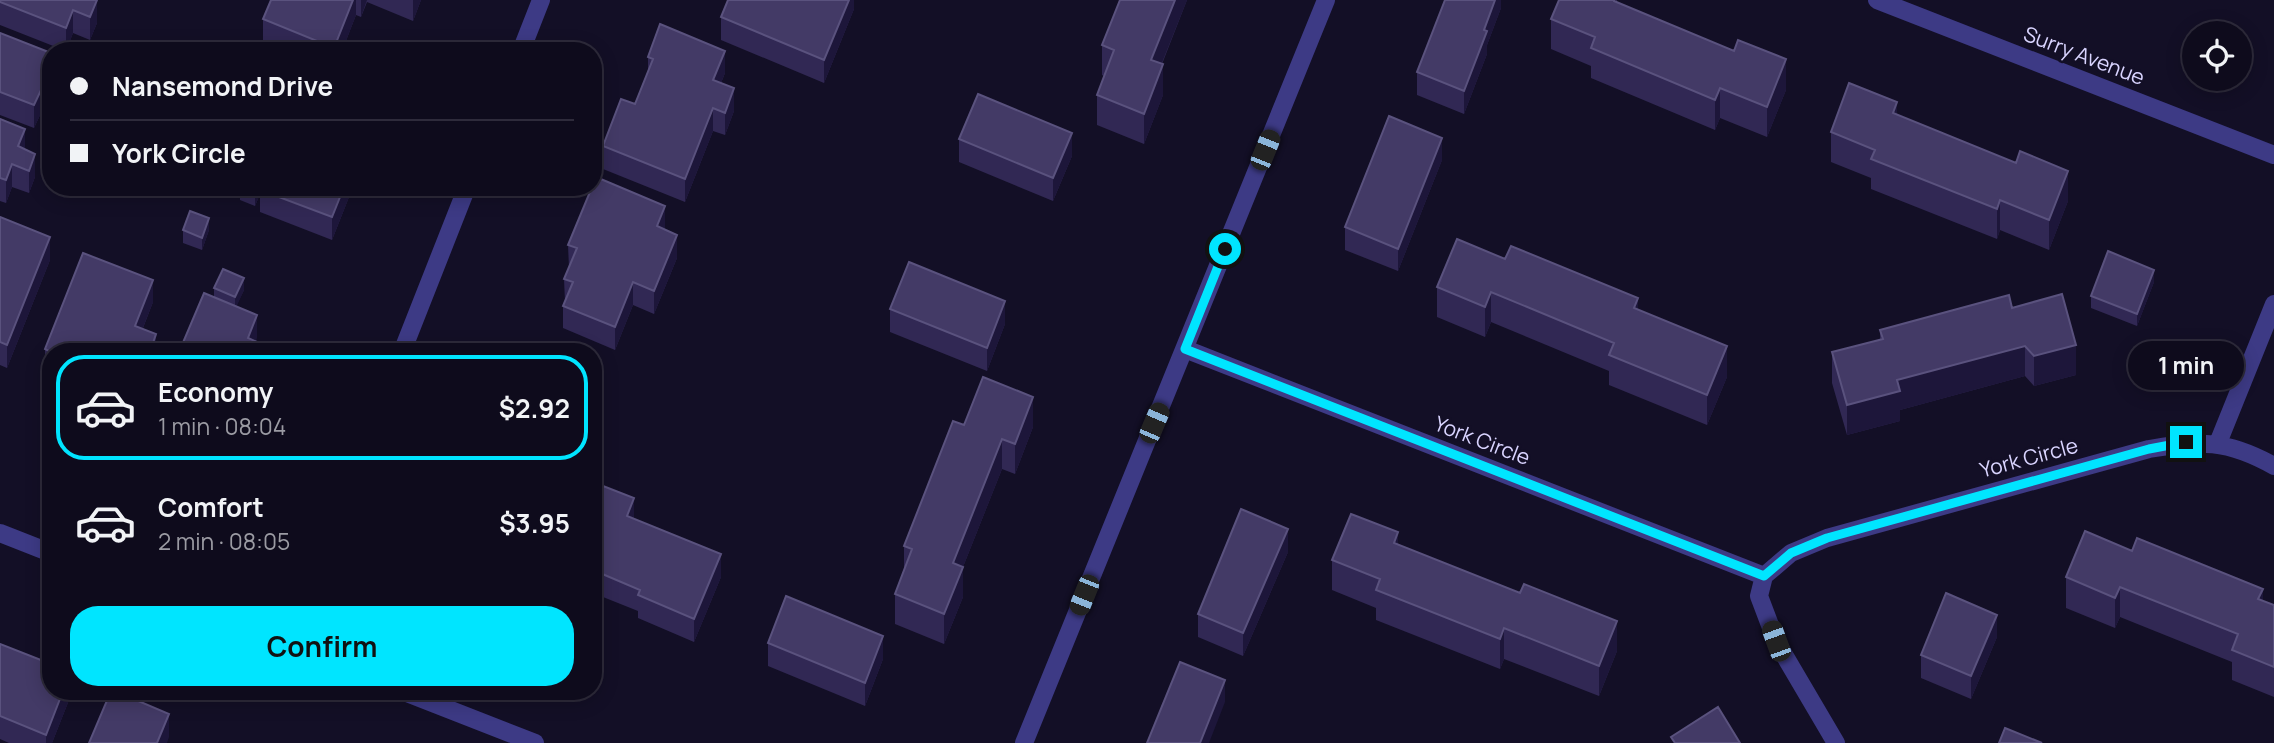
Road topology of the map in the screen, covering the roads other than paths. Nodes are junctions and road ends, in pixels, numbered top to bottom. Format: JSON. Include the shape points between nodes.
{"nodes":[{"id":1,"x":541,"y":0,"type":"edge"},
{"id":2,"x":1326,"y":0,"type":"edge"},
{"id":3,"x":1877,"y":0,"type":"edge"},
{"id":4,"x":525,"y":42,"type":"edge"},
{"id":5,"x":2274,"y":155,"type":"edge"},
{"id":6,"x":463,"y":196,"type":"edge"},
{"id":7,"x":2274,"y":304,"type":"edge"},
{"id":8,"x":406,"y":343,"type":"edge"},
{"id":9,"x":1185,"y":349,"type":"junction"},
{"id":10,"x":2218,"y":443,"type":"junction"},
{"id":11,"x":2274,"y":466,"type":"edge"},
{"id":12,"x":0,"y":533,"type":"edge"},
{"id":13,"x":42,"y":549,"type":"edge"},
{"id":14,"x":1764,"y":576,"type":"junction"},
{"id":15,"x":425,"y":700,"type":"edge"},
{"id":16,"x":535,"y":743,"type":"edge"},
{"id":17,"x":1024,"y":743,"type":"edge"},
{"id":18,"x":1836,"y":743,"type":"edge"}],
"edges":[{"from":1,"to":4,"type":"street"},
{"from":2,"to":9,"type":"street"},
{"from":3,"to":5,"type":"street","name":"Surry Avenue"},
{"from":6,"to":8,"type":"street"},
{"from":7,"to":10,"type":"street"},
{"from":9,"to":14,"type":"street","name":"York Circle"},
{"from":9,"to":17,"type":"street"},
{"from":10,"to":11,"type":"street","name":"York Circle"},
{"from":10,"to":14,"type":"street","name":"York Circle","via":[[2186,442],[2149,449],[1827,538],[1791,553]]},
{"from":12,"to":13,"type":"street"},
{"from":14,"to":18,"type":"street","via":[[1759,596],[1776,641]]},
{"from":15,"to":16,"type":"street"}]}
